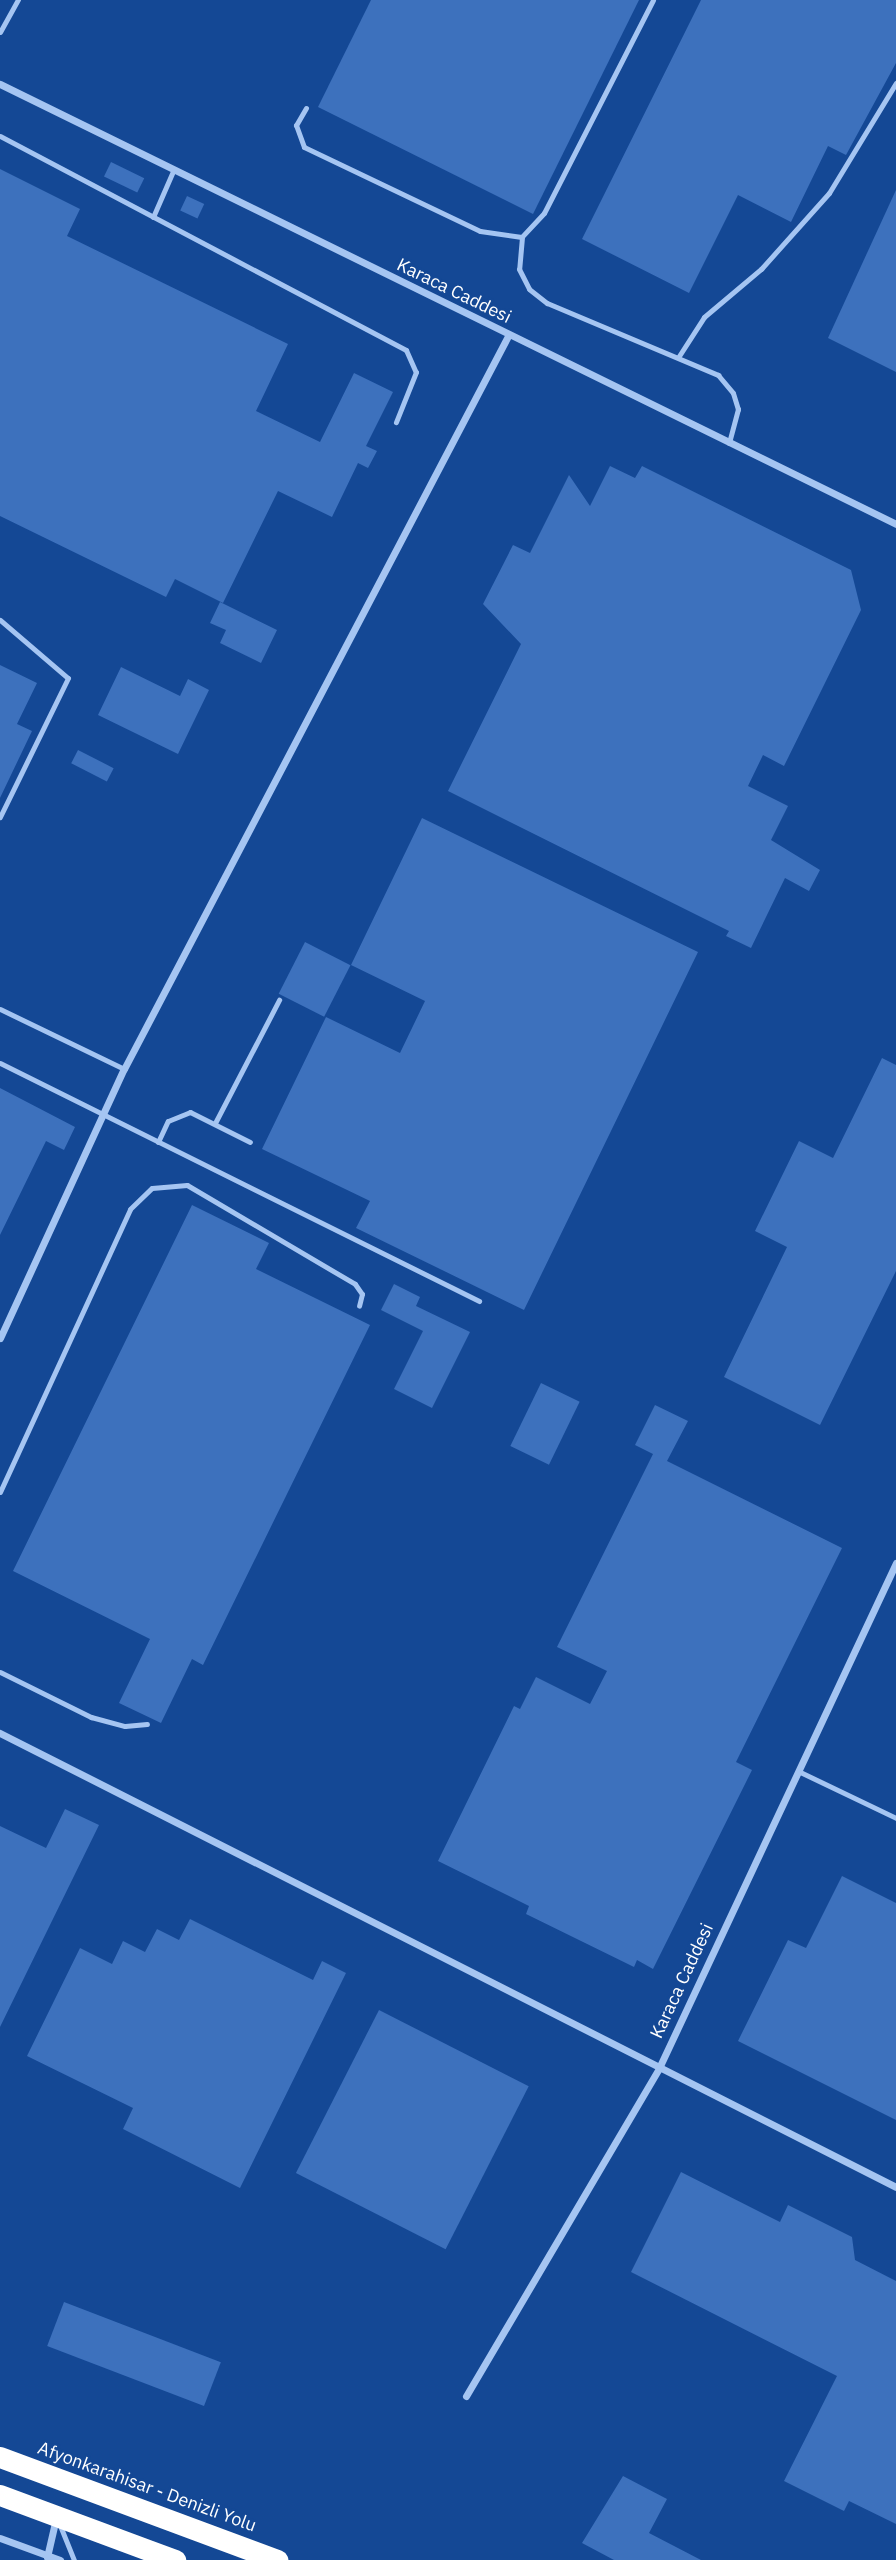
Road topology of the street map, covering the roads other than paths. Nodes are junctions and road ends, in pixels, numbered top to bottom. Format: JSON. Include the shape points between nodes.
{"nodes":[{"id":1,"x":18,"y":0,"type":"edge"},
{"id":2,"x":653,"y":0,"type":"edge"},
{"id":3,"x":3,"y":15,"type":"edge"},
{"id":4,"x":0,"y":32,"type":"edge"},
{"id":5,"x":896,"y":83,"type":"edge"},
{"id":6,"x":0,"y":84,"type":"edge"},
{"id":7,"x":306,"y":108,"type":"dead end"},
{"id":8,"x":0,"y":136,"type":"edge"},
{"id":9,"x":174,"y":169,"type":"junction"},
{"id":10,"x":153,"y":217,"type":"junction"},
{"id":11,"x":522,"y":237,"type":"junction"},
{"id":12,"x":508,"y":336,"type":"junction"},
{"id":13,"x":679,"y":356,"type":"junction"},
{"id":14,"x":396,"y":422,"type":"dead end"},
{"id":15,"x":729,"y":443,"type":"junction"},
{"id":16,"x":896,"y":524,"type":"edge"},
{"id":17,"x":0,"y":620,"type":"edge"},
{"id":18,"x":0,"y":817,"type":"edge"},
{"id":19,"x":279,"y":1000,"type":"dead end"},
{"id":20,"x":0,"y":1009,"type":"edge"},
{"id":21,"x":0,"y":1063,"type":"edge"},
{"id":22,"x":124,"y":1069,"type":"junction"},
{"id":23,"x":102,"y":1114,"type":"junction"},
{"id":24,"x":215,"y":1123,"type":"junction"},
{"id":25,"x":158,"y":1142,"type":"junction"},
{"id":26,"x":250,"y":1142,"type":"dead end"},
{"id":27,"x":479,"y":1301,"type":"dead end"},
{"id":28,"x":359,"y":1306,"type":"dead end"},
{"id":29,"x":0,"y":1338,"type":"edge"},
{"id":30,"x":3,"y":1477,"type":"edge"},
{"id":31,"x":0,"y":1492,"type":"edge"},
{"id":32,"x":896,"y":1563,"type":"edge"},
{"id":33,"x":0,"y":1672,"type":"edge"},
{"id":34,"x":147,"y":1724,"type":"dead end"},
{"id":35,"x":0,"y":1733,"type":"edge"},
{"id":36,"x":798,"y":1771,"type":"junction"},
{"id":37,"x":896,"y":1818,"type":"edge"},
{"id":38,"x":659,"y":2068,"type":"junction"},
{"id":39,"x":896,"y":2188,"type":"edge"},
{"id":40,"x":466,"y":2396,"type":"dead end"},
{"id":41,"x":0,"y":2456,"type":"edge"},
{"id":42,"x":0,"y":2496,"type":"edge"},
{"id":43,"x":56,"y":2517,"type":"junction"},
{"id":44,"x":0,"y":2538,"type":"edge"},
{"id":45,"x":47,"y":2558,"type":"edge"},
{"id":46,"x":60,"y":2560,"type":"edge"},
{"id":47,"x":74,"y":2560,"type":"edge"},
{"id":48,"x":175,"y":2560,"type":"edge"},
{"id":49,"x":277,"y":2560,"type":"edge"}],
"edges":[{"from":1,"to":3,"type":"lane"},
{"from":2,"to":11,"type":"lane","via":[[544,213]]},
{"from":3,"to":4,"type":"lane"},
{"from":5,"to":13,"type":"lane","via":[[829,194],[770,260],[704,317]]},
{"from":6,"to":9,"type":"street","name":"Karaca Caddesi"},
{"from":7,"to":11,"type":"lane","via":[[296,125],[304,147],[480,231]]},
{"from":8,"to":10,"type":"lane"},
{"from":9,"to":10,"type":"lane"},
{"from":9,"to":12,"type":"street","name":"Karaca Caddesi"},
{"from":10,"to":14,"type":"lane","via":[[406,350],[416,372]]},
{"from":11,"to":13,"type":"lane","via":[[519,269],[537,297]]},
{"from":12,"to":15,"type":"street","name":"Karaca Caddesi"},
{"from":12,"to":22,"type":"street"},
{"from":13,"to":15,"type":"lane","via":[[718,375],[733,393],[738,418]]},
{"from":15,"to":16,"type":"street","name":"Karaca Caddesi"},
{"from":17,"to":18,"type":"lane","via":[[68,678]]},
{"from":19,"to":24,"type":"lane"},
{"from":20,"to":22,"type":"lane"},
{"from":21,"to":23,"type":"lane"},
{"from":22,"to":23,"type":"street"},
{"from":23,"to":25,"type":"lane"},
{"from":23,"to":29,"type":"street"},
{"from":24,"to":25,"type":"lane","via":[[191,1112],[177,1114],[168,1121]]},
{"from":24,"to":26,"type":"lane"},
{"from":25,"to":27,"type":"lane"},
{"from":28,"to":30,"type":"lane","via":[[362,1294],[355,1284],[187,1185],[152,1188],[130,1209]]},
{"from":30,"to":31,"type":"lane"},
{"from":32,"to":36,"type":"street","name":"Karaca Caddesi"},
{"from":33,"to":34,"type":"lane","via":[[90,1717],[125,1726]]},
{"from":35,"to":38,"type":"street"},
{"from":36,"to":37,"type":"lane"},
{"from":36,"to":38,"type":"street","name":"Karaca Caddesi"},
{"from":38,"to":39,"type":"street"},
{"from":38,"to":40,"type":"street","name":"Karaca Caddesi"},
{"from":41,"to":49,"type":"highway","name":"Afyonkarahisar - Denizli Yolu"},
{"from":42,"to":43,"type":"highway"},
{"from":43,"to":45,"type":"street"},
{"from":43,"to":47,"type":"lane"},
{"from":43,"to":48,"type":"highway"},
{"from":44,"to":45,"type":"street"},
{"from":45,"to":46,"type":"street"}]}
